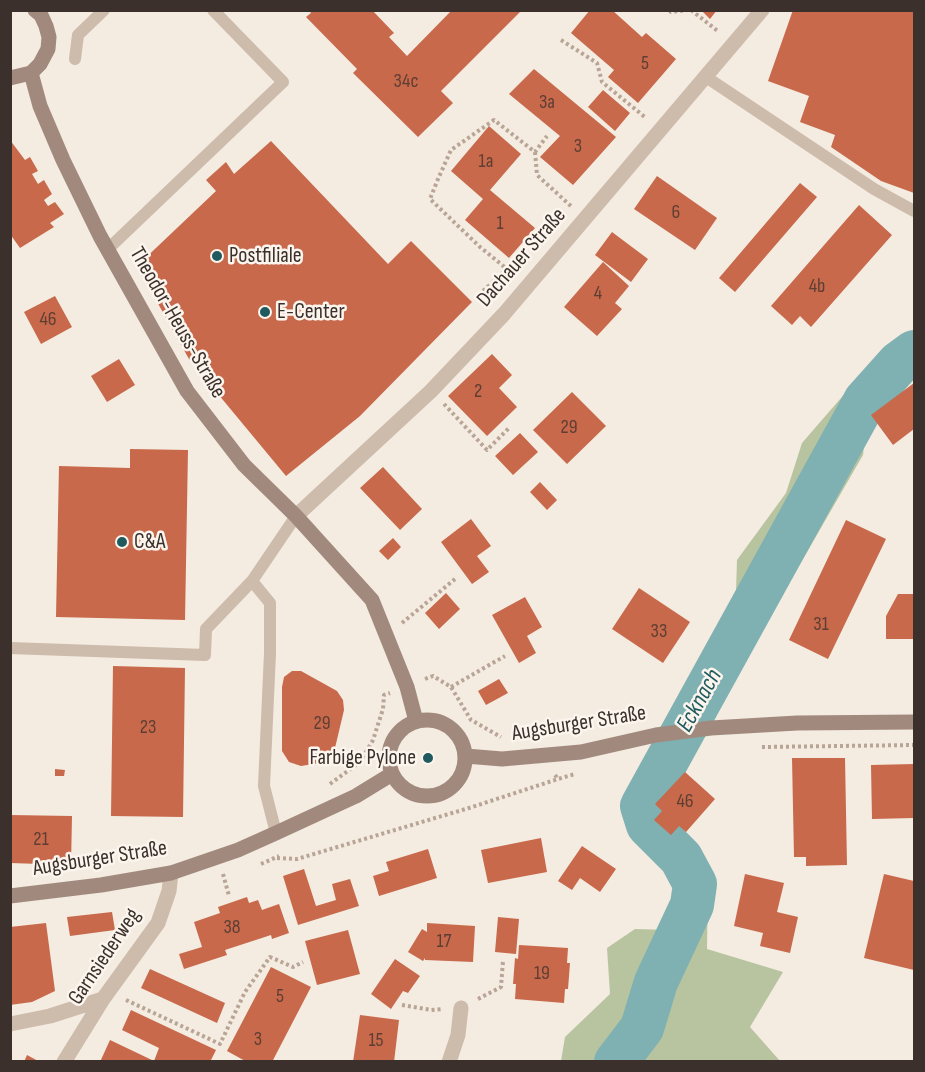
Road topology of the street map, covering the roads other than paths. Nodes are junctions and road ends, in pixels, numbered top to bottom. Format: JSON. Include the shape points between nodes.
{"nodes":[{"id":1,"x":104,"y":10,"type":"edge"},
{"id":2,"x":213,"y":10,"type":"edge"},
{"id":3,"x":762,"y":10,"type":"edge"},
{"id":4,"x":41,"y":12,"type":"edge"},
{"id":5,"x":75,"y":59,"type":"dead end"},
{"id":6,"x":31,"y":73,"type":"junction"},
{"id":7,"x":706,"y":77,"type":"junction"},
{"id":8,"x":10,"y":78,"type":"edge"},
{"id":9,"x":915,"y":211,"type":"edge"},
{"id":10,"x":108,"y":249,"type":"junction"},
{"id":11,"x":296,"y":516,"type":"junction"},
{"id":12,"x":252,"y":582,"type":"junction"},
{"id":13,"x":10,"y":648,"type":"edge"},
{"id":14,"x":416,"y":721,"type":"junction"},
{"id":15,"x":915,"y":722,"type":"edge"},
{"id":16,"x":466,"y":756,"type":"junction"},
{"id":17,"x":392,"y":774,"type":"junction"},
{"id":18,"x":276,"y":833,"type":"junction"},
{"id":19,"x":171,"y":873,"type":"junction"},
{"id":20,"x":10,"y":896,"type":"edge"},
{"id":21,"x":106,"y":996,"type":"junction"},
{"id":22,"x":460,"y":1008,"type":"dead end"},
{"id":23,"x":10,"y":1024,"type":"edge"},
{"id":24,"x":64,"y":1062,"type":"edge"},
{"id":25,"x":449,"y":1062,"type":"edge"}],
"edges":[{"from":1,"to":5,"type":"lane","via":[[78,35]]},
{"from":2,"to":10,"type":"lane","via":[[283,82]]},
{"from":3,"to":7,"type":"street","name":"Dachauer Straße"},
{"from":4,"to":6,"type":"main road","via":[[49,38],[48,49]]},
{"from":6,"to":8,"type":"main road"},
{"from":6,"to":10,"type":"main road","name":"Theodor-Heuss-Straße","via":[[63,160]]},
{"from":7,"to":9,"type":"lane","via":[[874,189]]},
{"from":7,"to":11,"type":"street","name":"Dachauer Straße","via":[[504,314],[431,391]]},
{"from":10,"to":11,"type":"main road","name":"Theodor-Heuss-Straße","via":[[187,391],[244,465]]},
{"from":11,"to":12,"type":"lane"},
{"from":11,"to":14,"type":"main road","name":"Theodor-Heuss-Straße","via":[[368,595],[407,687]]},
{"from":12,"to":13,"type":"lane","via":[[206,629],[205,655]]},
{"from":12,"to":18,"type":"lane","via":[[270,603],[264,786]]},
{"from":14,"to":16,"type":"main road","via":[[446,724],[457,734]]},
{"from":14,"to":17,"type":"main road","via":[[395,736],[389,751]]},
{"from":15,"to":16,"type":"main road","name":"Augsburger Straße","via":[[711,728],[656,735],[581,752],[502,759]]},
{"from":16,"to":17,"type":"main road","via":[[459,780],[448,791],[434,796],[407,791]]},
{"from":17,"to":18,"type":"main road","name":"Augsburger Straße","via":[[356,796]]},
{"from":18,"to":19,"type":"main road","name":"Augsburger Straße"},
{"from":19,"to":20,"type":"main road","name":"Augsburger Straße"},
{"from":19,"to":21,"type":"street","name":"Garnsiederweg","via":[[158,923]]},
{"from":21,"to":23,"type":"street","via":[[50,1016]]},
{"from":21,"to":24,"type":"street","name":"Garnsiederweg"},
{"from":22,"to":25,"type":"street","via":[[458,1035]]}]}
